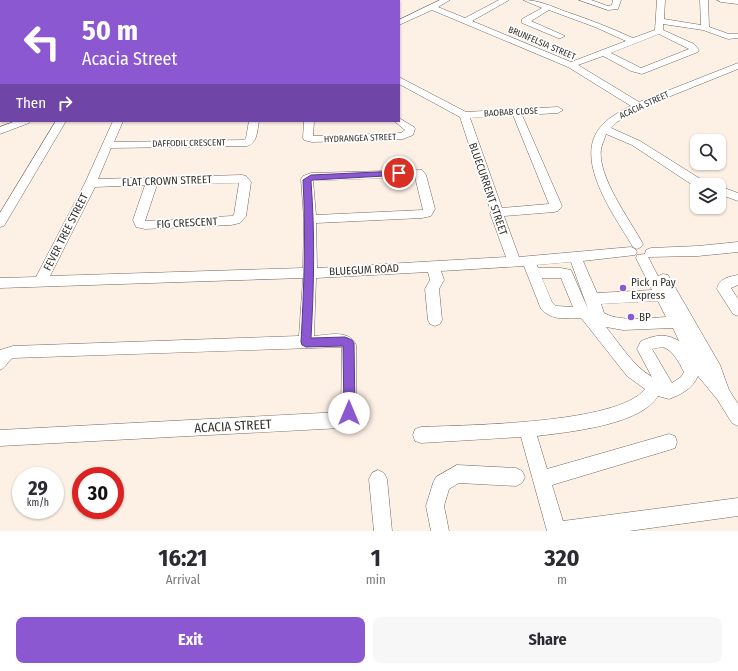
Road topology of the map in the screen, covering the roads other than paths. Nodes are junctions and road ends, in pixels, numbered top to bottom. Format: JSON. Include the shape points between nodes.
{"nodes":[{"id":1,"x":446,"y":0,"type":"edge"},
{"id":2,"x":505,"y":0,"type":"edge"},
{"id":3,"x":528,"y":0,"type":"edge"},
{"id":4,"x":583,"y":0,"type":"edge"},
{"id":5,"x":617,"y":0,"type":"edge"},
{"id":6,"x":661,"y":0,"type":"edge"},
{"id":7,"x":704,"y":0,"type":"edge"},
{"id":8,"x":721,"y":0,"type":"edge"},
{"id":9,"x":738,"y":2,"type":"edge"},
{"id":10,"x":432,"y":7,"type":"junction"},
{"id":11,"x":549,"y":8,"type":"junction"},
{"id":12,"x":466,"y":21,"type":"junction"},
{"id":13,"x":660,"y":21,"type":"junction"},
{"id":14,"x":400,"y":23,"type":"edge"},
{"id":15,"x":704,"y":28,"type":"junction"},
{"id":16,"x":659,"y":31,"type":"junction"},
{"id":17,"x":561,"y":36,"type":"dead end"},
{"id":18,"x":738,"y":36,"type":"edge"},
{"id":19,"x":633,"y":41,"type":"junction"},
{"id":20,"x":603,"y":52,"type":"junction"},
{"id":21,"x":571,"y":65,"type":"junction"},
{"id":22,"x":738,"y":66,"type":"edge"},
{"id":23,"x":400,"y":81,"type":"edge"},
{"id":24,"x":638,"y":106,"type":"junction"},
{"id":25,"x":558,"y":110,"type":"dead end"},
{"id":26,"x":516,"y":112,"type":"junction"},
{"id":27,"x":464,"y":115,"type":"junction"},
{"id":28,"x":22,"y":122,"type":"edge"},
{"id":29,"x":60,"y":122,"type":"edge"},
{"id":30,"x":118,"y":122,"type":"edge"},
{"id":31,"x":254,"y":122,"type":"edge"},
{"id":32,"x":309,"y":122,"type":"edge"},
{"id":33,"x":400,"y":122,"type":"edge"},
{"id":34,"x":604,"y":129,"type":"junction"},
{"id":35,"x":0,"y":131,"type":"edge"},
{"id":36,"x":107,"y":145,"type":"junction"},
{"id":37,"x":690,"y":178,"type":"edge"},
{"id":38,"x":244,"y":180,"type":"joint"},
{"id":39,"x":152,"y":182,"type":"junction"},
{"id":40,"x":91,"y":183,"type":"junction"},
{"id":41,"x":726,"y":193,"type":"edge"},
{"id":42,"x":738,"y":197,"type":"edge"},
{"id":43,"x":496,"y":213,"type":"junction"},
{"id":44,"x":310,"y":219,"type":"junction"},
{"id":45,"x":0,"y":223,"type":"edge"},
{"id":46,"x":738,"y":247,"type":"edge"},
{"id":47,"x":642,"y":253,"type":"junction"},
{"id":48,"x":575,"y":256,"type":"junction"},
{"id":49,"x":514,"y":262,"type":"junction"},
{"id":50,"x":434,"y":266,"type":"junction"},
{"id":51,"x":531,"y":267,"type":"junction"},
{"id":52,"x":310,"y":273,"type":"junction"},
{"id":53,"x":738,"y":280,"type":"edge"},
{"id":54,"x":40,"y":282,"type":"junction"},
{"id":55,"x":0,"y":283,"type":"edge"},
{"id":56,"x":662,"y":295,"type":"junction"},
{"id":57,"x":592,"y":299,"type":"junction"},
{"id":58,"x":738,"y":310,"type":"edge"},
{"id":59,"x":582,"y":312,"type":"junction"},
{"id":60,"x":435,"y":320,"type":"dead end"},
{"id":61,"x":677,"y":322,"type":"junction"},
{"id":62,"x":306,"y":342,"type":"junction"},
{"id":63,"x":0,"y":363,"type":"edge"},
{"id":64,"x":723,"y":394,"type":"junction"},
{"id":65,"x":738,"y":418,"type":"edge"},
{"id":66,"x":527,"y":428,"type":"junction"},
{"id":67,"x":421,"y":435,"type":"dead end"},
{"id":68,"x":0,"y":438,"type":"edge"},
{"id":69,"x":669,"y":442,"type":"dead end"},
{"id":70,"x":516,"y":478,"type":"dead end"},
{"id":71,"x":378,"y":479,"type":"dead end"},
{"id":72,"x":541,"y":479,"type":"junction"},
{"id":73,"x":738,"y":507,"type":"edge"},
{"id":74,"x":383,"y":531,"type":"edge"},
{"id":75,"x":440,"y":531,"type":"edge"},
{"id":76,"x":556,"y":531,"type":"edge"},
{"id":77,"x":562,"y":531,"type":"edge"}],
"edges":[{"from":1,"to":10,"type":"street"},
{"from":2,"to":12,"type":"street"},
{"from":3,"to":11,"type":"street"},
{"from":4,"to":5,"type":"street","via":[[609,8],[615,7]]},
{"from":6,"to":13,"type":"street"},
{"from":7,"to":15,"type":"street"},
{"from":8,"to":9,"type":"street"},
{"from":10,"to":12,"type":"street","name":"BRUNFELSIA STREET"},
{"from":10,"to":14,"type":"street"},
{"from":11,"to":17,"type":"street","via":[[526,21]]},
{"from":11,"to":19,"type":"street"},
{"from":12,"to":21,"type":"street","name":"BRUNFELSIA STREET"},
{"from":13,"to":15,"type":"street"},
{"from":13,"to":16,"type":"street"},
{"from":15,"to":18,"type":"street","via":[[731,38]]},
{"from":16,"to":19,"type":"street"},
{"from":16,"to":20,"type":"street","via":[[695,50],[642,71]]},
{"from":19,"to":20,"type":"street"},
{"from":20,"to":21,"type":"street"},
{"from":21,"to":24,"type":"street","name":"BRUNFELSIA STREET"},
{"from":22,"to":24,"type":"street","name":"ACACIA STREET"},
{"from":23,"to":27,"type":"street"},
{"from":24,"to":34,"type":"street","name":"ACACIA STREET","via":[[613,120]]},
{"from":25,"to":26,"type":"street","name":"BAOBAB CLOSE"},
{"from":26,"to":27,"type":"street","name":"BAOBAB CLOSE"},
{"from":26,"to":43,"type":"street","via":[[556,206]]},
{"from":27,"to":43,"type":"street","name":"BLUECURRENT STREET"},
{"from":28,"to":35,"type":"street"},
{"from":29,"to":45,"type":"street"},
{"from":30,"to":36,"type":"street","name":"FEVER TREE STREET"},
{"from":31,"to":36,"type":"street","name":"DAFFODIL CRESCENT","via":[[251,139],[247,143]]},
{"from":32,"to":33,"type":"street","name":"HYDRANGEA STREET","via":[[309,139],[405,136],[410,131],[409,128]]},
{"from":34,"to":37,"type":"street","via":[[636,143]]},
{"from":34,"to":47,"type":"street","name":"ACACIA STREET","via":[[596,149],[598,169],[607,192]]},
{"from":36,"to":40,"type":"street","name":"FEVER TREE STREET"},
{"from":38,"to":39,"type":"street","name":"FLAT CROWN STREET"},
{"from":38,"to":39,"type":"street","name":"FIG CRESCENT","via":[[240,215],[236,220],[139,224]]},
{"from":39,"to":40,"type":"street","name":"FLAT CROWN STREET"},
{"from":40,"to":54,"type":"street","name":"FEVER TREE STREET"},
{"from":41,"to":42,"type":"street"},
{"from":43,"to":49,"type":"street","name":"BLUECURRENT STREET"},
{"from":44,"to":44,"type":"street","via":[[307,180],[311,177],[418,173],[429,209],[422,214]]},
{"from":44,"to":52,"type":"street"},
{"from":46,"to":47,"type":"street","name":"BLUEGUM ROAD","via":[[698,252]]},
{"from":47,"to":48,"type":"street","name":"BLUEGUM ROAD"},
{"from":47,"to":56,"type":"street","name":"ACACIA STREET"},
{"from":47,"to":64,"type":"street","name":"ACACIA STREET","via":[[715,370]]},
{"from":48,"to":51,"type":"street","name":"BLUEGUM ROAD"},
{"from":48,"to":57,"type":"street"},
{"from":49,"to":50,"type":"street","name":"BLUEGUM ROAD"},
{"from":49,"to":51,"type":"street","name":"BLUEGUM ROAD"},
{"from":50,"to":52,"type":"street","name":"BLUEGUM ROAD"},
{"from":50,"to":60,"type":"street","via":[[436,280],[432,289]]},
{"from":51,"to":59,"type":"street","via":[[566,274]]},
{"from":51,"to":59,"type":"street","via":[[546,305],[551,310],[556,313]]},
{"from":52,"to":54,"type":"street","name":"BLUEGUM ROAD"},
{"from":52,"to":62,"type":"street"},
{"from":53,"to":58,"type":"street","via":[[729,282],[724,289]]},
{"from":54,"to":55,"type":"street","name":"BLUEGUM ROAD"},
{"from":56,"to":57,"type":"street"},
{"from":56,"to":61,"type":"street","name":"ACACIA STREET"},
{"from":57,"to":61,"type":"street","via":[[598,316],[608,322]]},
{"from":59,"to":66,"type":"street","via":[[592,320],[613,349],[640,378],[662,390],[623,411],[580,422]]},
{"from":61,"to":64,"type":"street","name":"ACACIA STREET","via":[[704,373]]},
{"from":62,"to":63,"type":"street","name":"ACACIA STREET","via":[[12,352],[5,355]]},
{"from":62,"to":68,"type":"street","name":"ACACIA STREET","via":[[348,343],[350,411],[345,419]]},
{"from":64,"to":65,"type":"street","name":"ACACIA STREET"},
{"from":66,"to":67,"type":"street"},
{"from":66,"to":72,"type":"street"},
{"from":69,"to":72,"type":"street"},
{"from":70,"to":75,"type":"street","via":[[457,474],[442,483],[435,506]]},
{"from":71,"to":74,"type":"street"},
{"from":72,"to":76,"type":"street"},
{"from":73,"to":77,"type":"street"}]}
